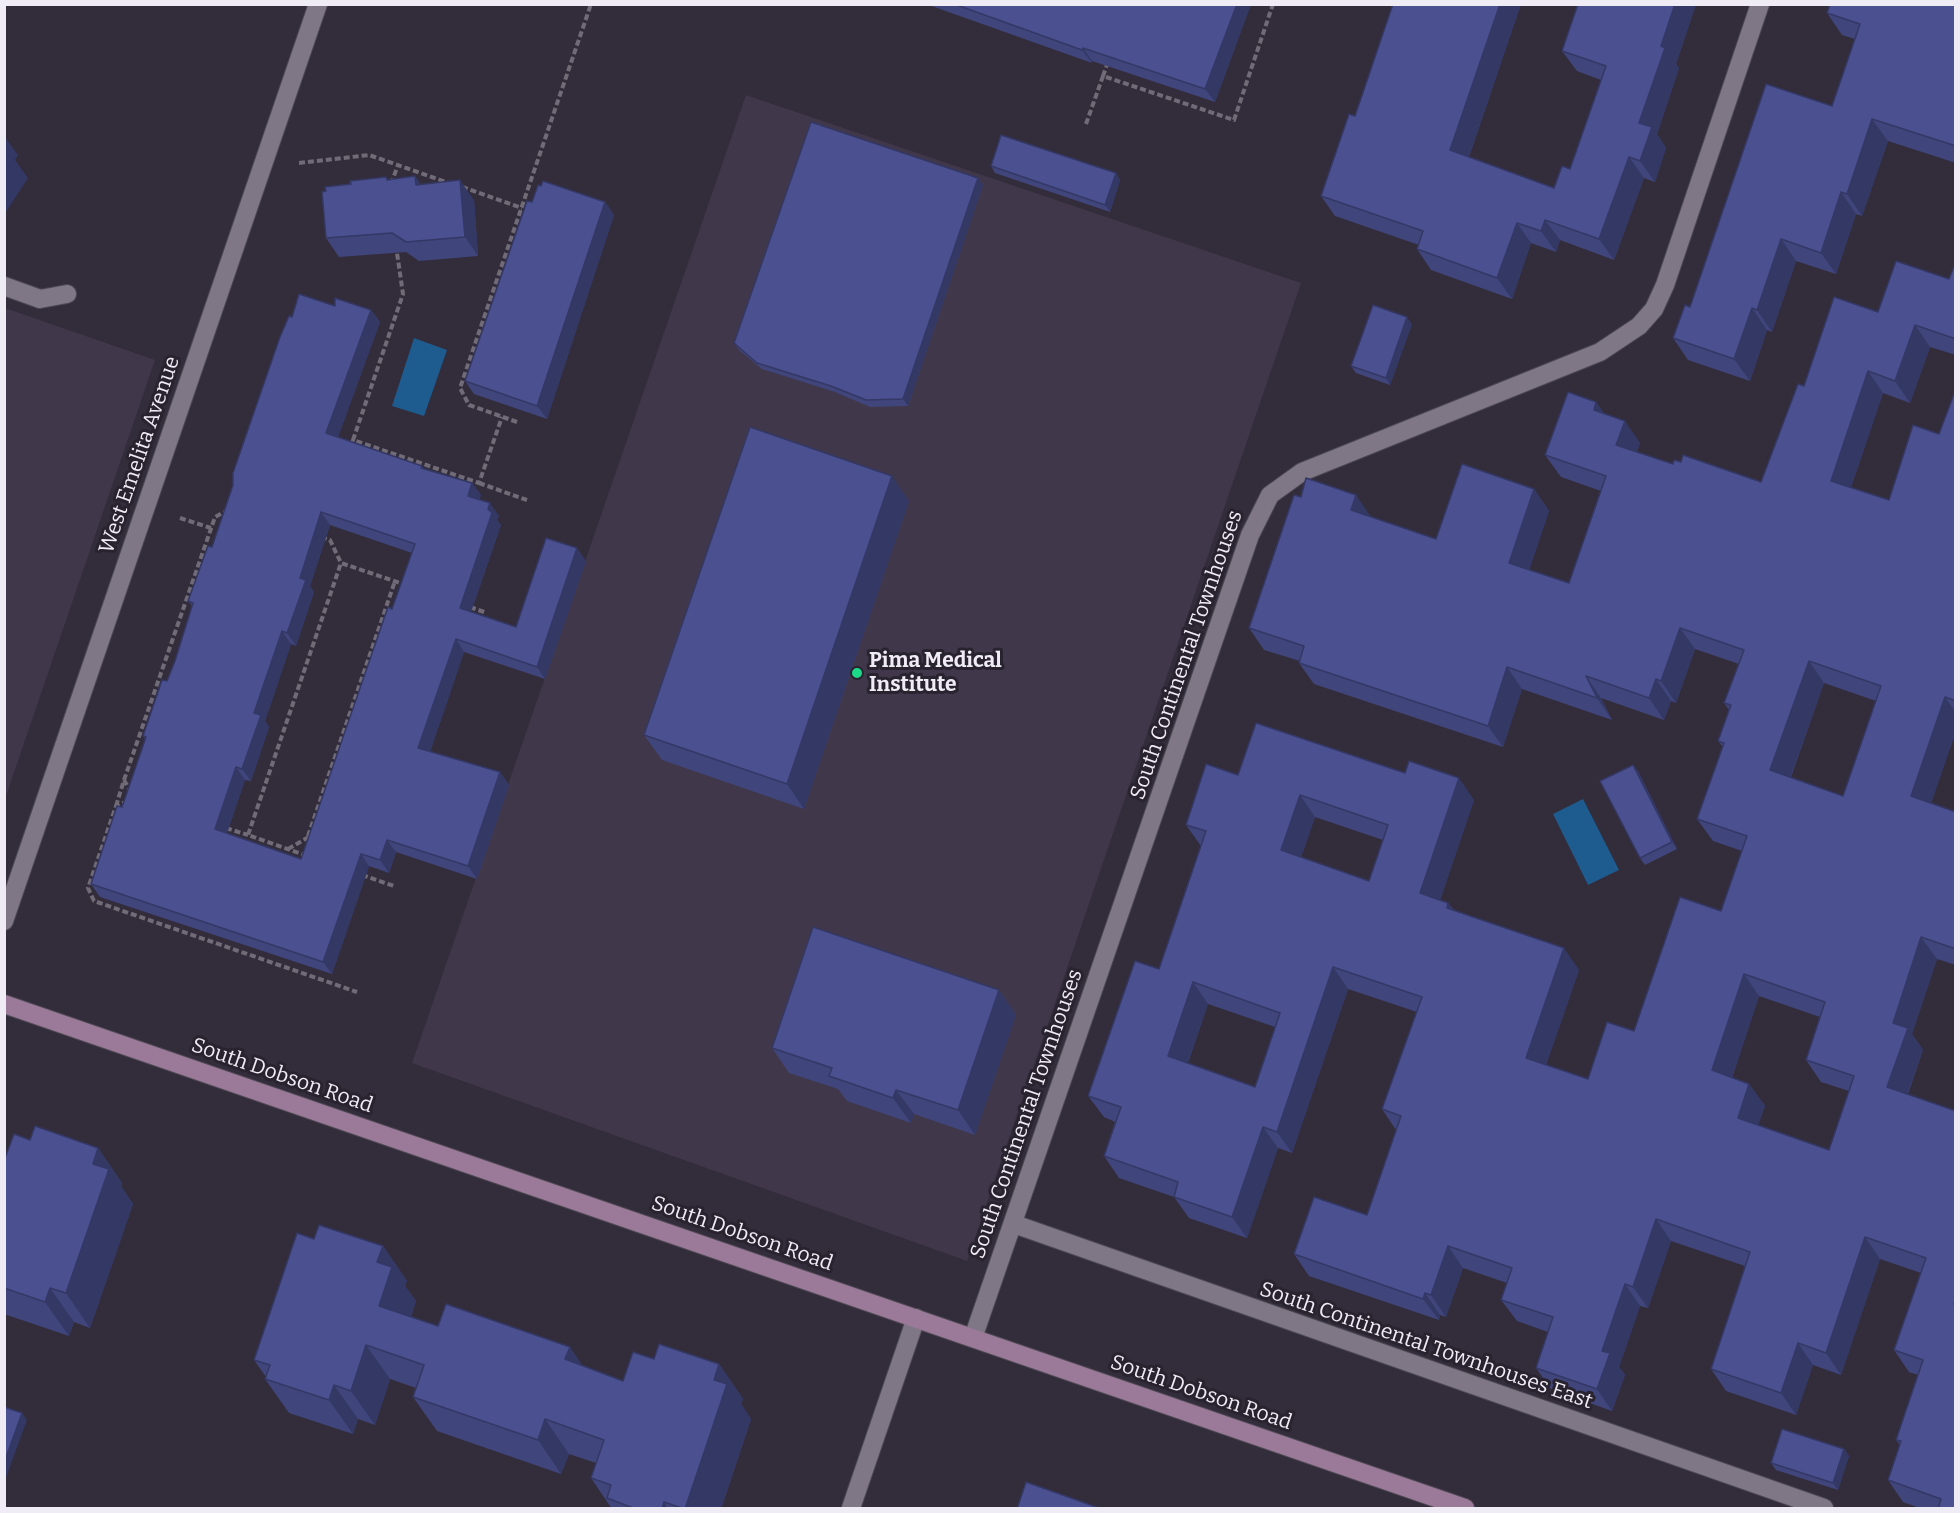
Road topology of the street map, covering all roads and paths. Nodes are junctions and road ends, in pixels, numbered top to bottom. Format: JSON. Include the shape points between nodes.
{"nodes":[{"id":1,"x":318,"y":4,"type":"edge"},
{"id":2,"x":591,"y":4,"type":"edge"},
{"id":3,"x":1273,"y":4,"type":"edge"},
{"id":4,"x":1760,"y":4,"type":"edge"},
{"id":5,"x":1110,"y":56,"type":"edge"},
{"id":6,"x":1103,"y":76,"type":"junction"},
{"id":7,"x":1086,"y":124,"type":"dead end"},
{"id":8,"x":299,"y":163,"type":"dead end"},
{"id":9,"x":398,"y":165,"type":"junction"},
{"id":10,"x":391,"y":194,"type":"edge"},
{"id":11,"x":522,"y":208,"type":"junction"},
{"id":12,"x":397,"y":253,"type":"edge"},
{"id":13,"x":4,"y":286,"type":"edge"},
{"id":14,"x":67,"y":294,"type":"dead end"},
{"id":15,"x":502,"y":417,"type":"junction"},
{"id":16,"x":517,"y":422,"type":"dead end"},
{"id":17,"x":353,"y":440,"type":"junction"},
{"id":18,"x":350,"y":451,"type":"edge"},
{"id":19,"x":479,"y":483,"type":"junction"},
{"id":20,"x":527,"y":500,"type":"dead end"},
{"id":21,"x":232,"y":508,"type":"edge"},
{"id":22,"x":180,"y":518,"type":"dead end"},
{"id":23,"x":324,"y":526,"type":"edge"},
{"id":24,"x":211,"y":528,"type":"junction"},
{"id":25,"x":310,"y":533,"type":"edge"},
{"id":26,"x":321,"y":537,"type":"junction"},
{"id":27,"x":341,"y":563,"type":"junction"},
{"id":28,"x":395,"y":581,"type":"junction"},
{"id":29,"x":405,"y":585,"type":"edge"},
{"id":30,"x":467,"y":606,"type":"edge"},
{"id":31,"x":487,"y":613,"type":"dead end"},
{"id":32,"x":124,"y":780,"type":"junction"},
{"id":33,"x":116,"y":806,"type":"junction"},
{"id":34,"x":225,"y":828,"type":"dead end"},
{"id":35,"x":248,"y":835,"type":"junction"},
{"id":36,"x":308,"y":836,"type":"junction"},
{"id":37,"x":311,"y":844,"type":"edge"},
{"id":38,"x":288,"y":850,"type":"junction"},
{"id":39,"x":316,"y":859,"type":"edge"},
{"id":40,"x":360,"y":875,"type":"edge"},
{"id":41,"x":394,"y":886,"type":"dead end"},
{"id":42,"x":4,"y":921,"type":"edge"},
{"id":43,"x":357,"y":992,"type":"dead end"},
{"id":44,"x":4,"y":1004,"type":"edge"},
{"id":45,"x":1014,"y":1224,"type":"junction"},
{"id":46,"x":916,"y":1318,"type":"junction"},
{"id":47,"x":973,"y":1338,"type":"junction"},
{"id":48,"x":851,"y":1509,"type":"edge"},
{"id":49,"x":1465,"y":1509,"type":"edge"},
{"id":50,"x":1824,"y":1509,"type":"edge"}],
"edges":[{"from":1,"to":42,"type":"street","name":"West Emelita Avenue"},
{"from":2,"to":11,"type":"path"},
{"from":3,"to":6,"type":"path","via":[[1234,120]]},
{"from":4,"to":45,"type":"street","name":"South Continental Townhouses","via":[[1665,285],[1654,309],[1639,326],[1600,352],[1302,472],[1270,495],[1250,535]]},
{"from":5,"to":6,"type":"path"},
{"from":6,"to":7,"type":"path"},
{"from":8,"to":9,"type":"path","via":[[369,155]]},
{"from":9,"to":10,"type":"path"},
{"from":9,"to":11,"type":"path"},
{"from":11,"to":15,"type":"path","via":[[460,388],[469,405]]},
{"from":12,"to":17,"type":"path","via":[[403,294]]},
{"from":13,"to":14,"type":"street","via":[[40,299]]},
{"from":15,"to":16,"type":"path"},
{"from":15,"to":19,"type":"path"},
{"from":17,"to":18,"type":"path"},
{"from":17,"to":19,"type":"path"},
{"from":19,"to":20,"type":"path"},
{"from":21,"to":24,"type":"path","via":[[215,517]]},
{"from":22,"to":24,"type":"path"},
{"from":23,"to":26,"type":"path"},
{"from":24,"to":32,"type":"path"},
{"from":25,"to":26,"type":"path"},
{"from":26,"to":27,"type":"path","via":[[330,540]]},
{"from":27,"to":28,"type":"path"},
{"from":27,"to":35,"type":"path"},
{"from":28,"to":29,"type":"path"},
{"from":28,"to":36,"type":"path"},
{"from":30,"to":31,"type":"path"},
{"from":32,"to":33,"type":"path"},
{"from":32,"to":33,"type":"path","via":[[134,798]]},
{"from":33,"to":43,"type":"path","via":[[88,888],[94,901]]},
{"from":34,"to":35,"type":"path"},
{"from":35,"to":38,"type":"path"},
{"from":36,"to":37,"type":"path"},
{"from":36,"to":38,"type":"path"},
{"from":38,"to":39,"type":"path"},
{"from":40,"to":41,"type":"path"},
{"from":44,"to":46,"type":"main road","name":"South Dobson Road"},
{"from":45,"to":47,"type":"street","name":"South Continental Townhouses"},
{"from":45,"to":50,"type":"street","name":"South Continental Townhouses East"},
{"from":46,"to":47,"type":"main road","name":"South Dobson Road"},
{"from":46,"to":48,"type":"street"},
{"from":47,"to":49,"type":"main road","name":"South Dobson Road"}]}
